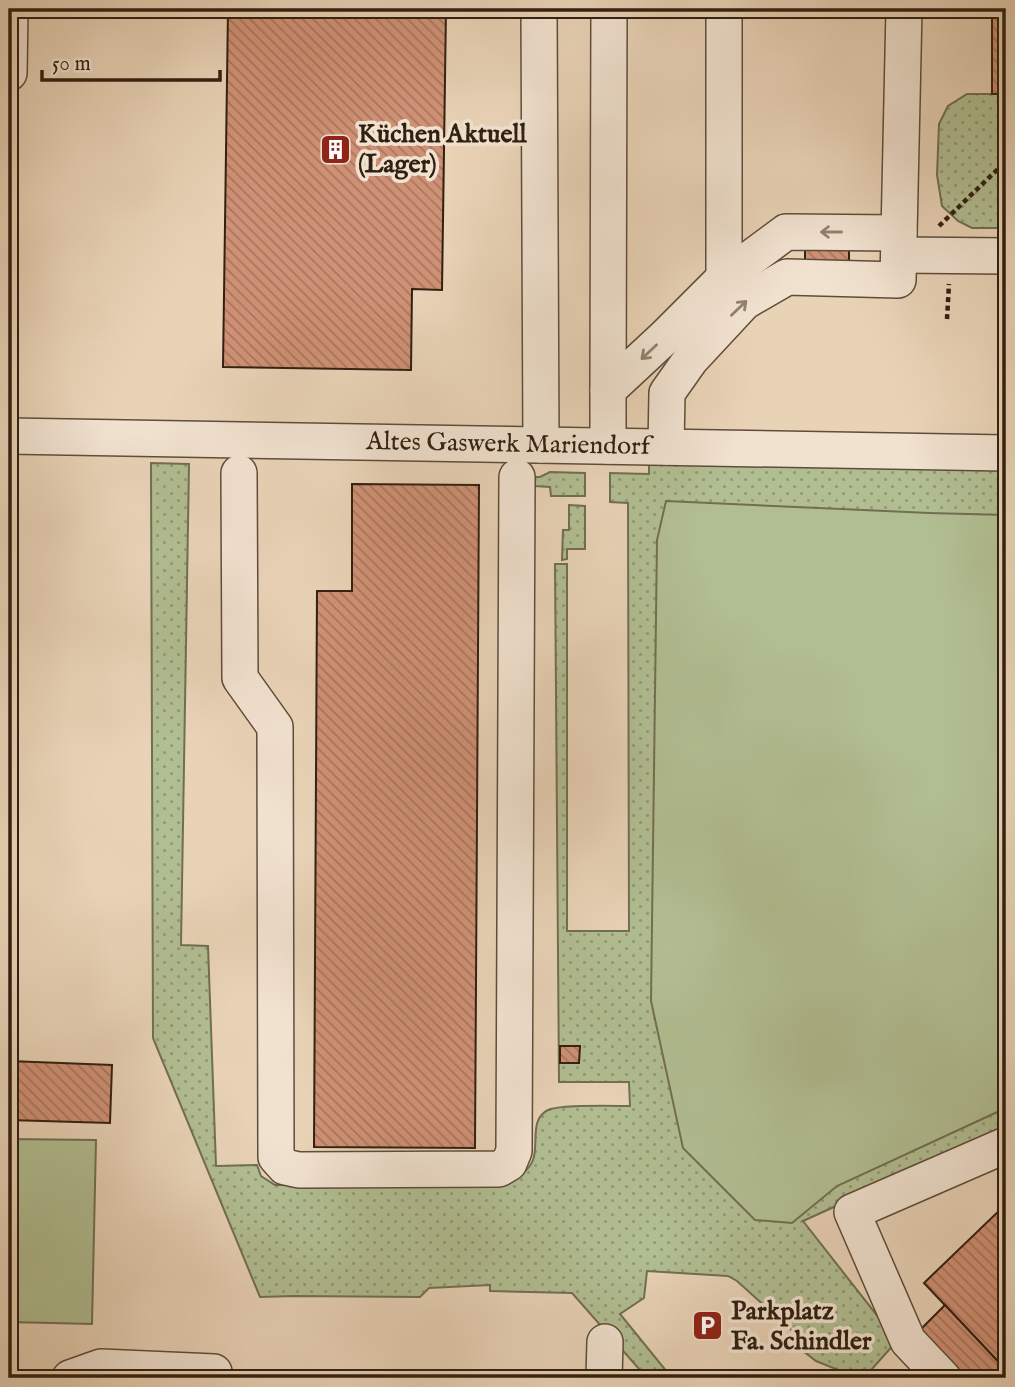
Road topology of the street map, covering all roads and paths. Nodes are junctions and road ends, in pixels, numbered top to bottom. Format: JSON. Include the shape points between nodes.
{"nodes":[{"id":1,"x":10,"y":9,"type":"edge"},
{"id":2,"x":539,"y":9,"type":"edge"},
{"id":3,"x":609,"y":9,"type":"edge"},
{"id":4,"x":724,"y":9,"type":"edge"},
{"id":5,"x":904,"y":9,"type":"edge"},
{"id":6,"x":9,"y":73,"type":"edge"},
{"id":7,"x":899,"y":244,"type":"junction"},
{"id":8,"x":1006,"y":256,"type":"edge"},
{"id":9,"x":724,"y":278,"type":"junction"},
{"id":10,"x":608,"y":390,"type":"junction"},
{"id":11,"x":9,"y":436,"type":"edge"},
{"id":12,"x":541,"y":445,"type":"junction"},
{"id":13,"x":608,"y":446,"type":"junction"},
{"id":14,"x":666,"y":447,"type":"junction"},
{"id":15,"x":1006,"y":453,"type":"edge"},
{"id":16,"x":239,"y":472,"type":"dead end"},
{"id":17,"x":517,"y":477,"type":"dead end"},
{"id":18,"x":1006,"y":1145,"type":"edge"},
{"id":19,"x":605,"y":1342,"type":"dead end"},
{"id":20,"x":214,"y":1372,"type":"dead end"},
{"id":21,"x":70,"y":1378,"type":"edge"},
{"id":22,"x":604,"y":1378,"type":"edge"},
{"id":23,"x":943,"y":1378,"type":"edge"}],
"edges":[{"from":1,"to":6,"type":"street"},
{"from":2,"to":12,"type":"street"},
{"from":3,"to":10,"type":"street"},
{"from":4,"to":9,"type":"street"},
{"from":5,"to":7,"type":"street"},
{"from":7,"to":8,"type":"street"},
{"from":7,"to":9,"type":"street","one_way":true,"via":[[786,232]]},
{"from":14,"to":7,"type":"street","one_way":true,"via":[[667,393],[691,359],[744,302],[787,277],[898,280]]},
{"from":9,"to":10,"type":"street","one_way":true},
{"from":10,"to":13,"type":"street"},
{"from":11,"to":12,"type":"street","name":"Altes Gaswerk Mariendorf"},
{"from":12,"to":13,"type":"street","name":"Altes Gaswerk Mariendorf"},
{"from":13,"to":14,"type":"street","name":"Altes Gaswerk Mariendorf"},
{"from":14,"to":15,"type":"street","name":"Altes Gaswerk Mariendorf"},
{"from":16,"to":17,"type":"street","via":[[240,678],[275,727],[276,1157],[285,1167],[299,1170],[499,1169],[509,1163],[514,1151]]},
{"from":18,"to":23,"type":"street","via":[[852,1212],[908,1341]]},
{"from":19,"to":22,"type":"street"},
{"from":20,"to":21,"type":"street","via":[[101,1367]]}]}
